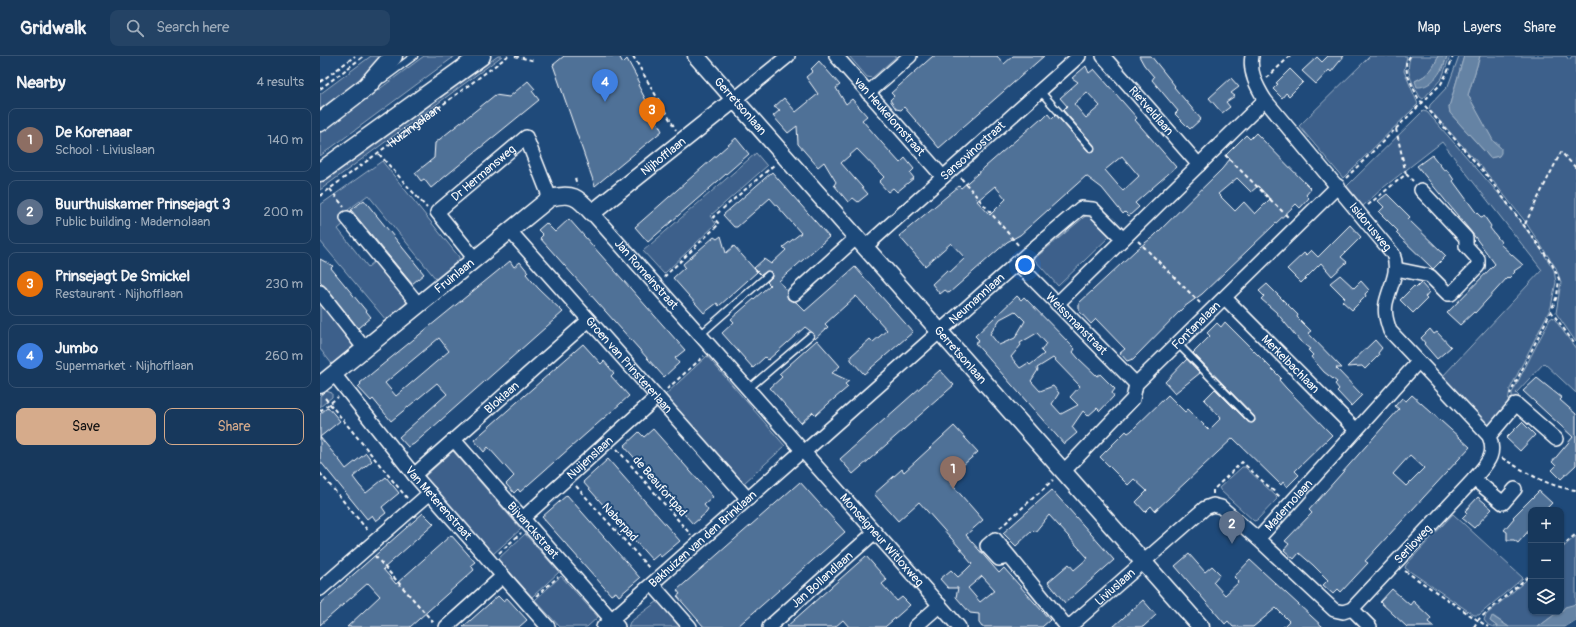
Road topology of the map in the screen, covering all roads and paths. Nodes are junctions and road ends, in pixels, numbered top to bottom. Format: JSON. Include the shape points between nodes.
{"nodes":[{"id":1,"x":354,"y":56,"type":"edge"},
{"id":2,"x":364,"y":56,"type":"edge"},
{"id":3,"x":393,"y":56,"type":"edge"},
{"id":4,"x":414,"y":56,"type":"edge"},
{"id":5,"x":481,"y":56,"type":"edge"},
{"id":6,"x":508,"y":56,"type":"edge"},
{"id":7,"x":515,"y":56,"type":"edge"},
{"id":8,"x":634,"y":56,"type":"edge"},
{"id":9,"x":696,"y":56,"type":"edge"},
{"id":10,"x":788,"y":56,"type":"edge"},
{"id":11,"x":836,"y":56,"type":"edge"},
{"id":12,"x":910,"y":56,"type":"edge"},
{"id":13,"x":1079,"y":56,"type":"edge"},
{"id":14,"x":1103,"y":56,"type":"edge"},
{"id":15,"x":1252,"y":56,"type":"edge"},
{"id":16,"x":1290,"y":56,"type":"edge"},
{"id":17,"x":1410,"y":56,"type":"edge"},
{"id":18,"x":1453,"y":56,"type":"edge"},
{"id":19,"x":535,"y":61,"type":"dead end"},
{"id":20,"x":357,"y":62,"type":"junction"},
{"id":21,"x":320,"y":82,"type":"edge"},
{"id":22,"x":366,"y":86,"type":"junction"},
{"id":23,"x":1257,"y":87,"type":"junction"},
{"id":24,"x":320,"y":89,"type":"edge"},
{"id":25,"x":1040,"y":91,"type":"junction"},
{"id":26,"x":868,"y":93,"type":"junction"},
{"id":27,"x":735,"y":99,"type":"junction"},
{"id":28,"x":1265,"y":100,"type":"junction"},
{"id":29,"x":1422,"y":104,"type":"junction"},
{"id":30,"x":320,"y":122,"type":"edge"},
{"id":31,"x":1396,"y":129,"type":"junction"},
{"id":32,"x":683,"y":141,"type":"junction"},
{"id":33,"x":1217,"y":147,"type":"junction"},
{"id":34,"x":1091,"y":148,"type":"dead end"},
{"id":35,"x":379,"y":154,"type":"junction"},
{"id":36,"x":785,"y":155,"type":"junction"},
{"id":37,"x":1199,"y":165,"type":"junction"},
{"id":38,"x":953,"y":168,"type":"junction"},
{"id":39,"x":1576,"y":168,"type":"edge"},
{"id":40,"x":320,"y":172,"type":"edge"},
{"id":41,"x":1406,"y":174,"type":"junction"},
{"id":42,"x":943,"y":177,"type":"junction"},
{"id":43,"x":1338,"y":186,"type":"junction"},
{"id":44,"x":330,"y":189,"type":"junction"},
{"id":45,"x":1421,"y":190,"type":"joint"},
{"id":46,"x":320,"y":196,"type":"edge"},
{"id":47,"x":550,"y":198,"type":"junction"},
{"id":48,"x":437,"y":212,"type":"junction"},
{"id":49,"x":1360,"y":212,"type":"junction"},
{"id":50,"x":592,"y":213,"type":"junction"},
{"id":51,"x":347,"y":218,"type":"joint"},
{"id":52,"x":1524,"y":224,"type":"junction"},
{"id":53,"x":1297,"y":227,"type":"junction"},
{"id":54,"x":510,"y":231,"type":"junction"},
{"id":55,"x":1126,"y":236,"type":"junction"},
{"id":56,"x":861,"y":242,"type":"junction"},
{"id":57,"x":1027,"y":254,"type":"junction"},
{"id":58,"x":475,"y":260,"type":"junction"},
{"id":59,"x":1017,"y":263,"type":"junction"},
{"id":60,"x":1396,"y":269,"type":"junction"},
{"id":61,"x":768,"y":275,"type":"dead end"},
{"id":62,"x":656,"y":284,"type":"junction"},
{"id":63,"x":320,"y":292,"type":"edge"},
{"id":64,"x":794,"y":294,"type":"dead end"},
{"id":65,"x":1225,"y":298,"type":"junction"},
{"id":66,"x":1057,"y":304,"type":"junction"},
{"id":67,"x":419,"y":305,"type":"junction"},
{"id":68,"x":1551,"y":311,"type":"junction"},
{"id":69,"x":1210,"y":313,"type":"junction"},
{"id":70,"x":589,"y":320,"type":"junction"},
{"id":71,"x":940,"y":332,"type":"junction"},
{"id":72,"x":700,"y":335,"type":"junction"},
{"id":73,"x":810,"y":336,"type":"dead end"},
{"id":74,"x":1178,"y":344,"type":"junction"},
{"id":75,"x":1576,"y":346,"type":"edge"},
{"id":76,"x":365,"y":348,"type":"junction"},
{"id":77,"x":712,"y":348,"type":"junction"},
{"id":78,"x":1418,"y":362,"type":"junction"},
{"id":79,"x":334,"y":374,"type":"junction"},
{"id":80,"x":1136,"y":384,"type":"junction"},
{"id":81,"x":748,"y":389,"type":"junction"},
{"id":82,"x":347,"y":390,"type":"junction"},
{"id":83,"x":322,"y":392,"type":"edge"},
{"id":84,"x":657,"y":397,"type":"junction"},
{"id":85,"x":329,"y":404,"type":"junction"},
{"id":86,"x":1511,"y":410,"type":"junction"},
{"id":87,"x":320,"y":411,"type":"edge"},
{"id":88,"x":1250,"y":419,"type":"dead end"},
{"id":89,"x":1356,"y":430,"type":"junction"},
{"id":90,"x":1488,"y":436,"type":"junction"},
{"id":91,"x":1556,"y":439,"type":"dead end"},
{"id":92,"x":454,"y":440,"type":"junction"},
{"id":93,"x":609,"y":440,"type":"junction"},
{"id":94,"x":804,"y":451,"type":"junction"},
{"id":95,"x":1491,"y":456,"type":"junction"},
{"id":96,"x":1064,"y":471,"type":"junction"},
{"id":97,"x":320,"y":473,"type":"edge"},
{"id":98,"x":414,"y":475,"type":"junction"},
{"id":99,"x":568,"y":477,"type":"junction"},
{"id":100,"x":1474,"y":479,"type":"junction"},
{"id":101,"x":1515,"y":489,"type":"dead end"},
{"id":102,"x":1576,"y":490,"type":"edge"},
{"id":103,"x":430,"y":493,"type":"junction"},
{"id":104,"x":748,"y":499,"type":"junction"},
{"id":105,"x":1213,"y":505,"type":"junction"},
{"id":106,"x":1289,"y":505,"type":"junction"},
{"id":107,"x":414,"y":507,"type":"junction"},
{"id":108,"x":522,"y":518,"type":"junction"},
{"id":109,"x":997,"y":530,"type":"dead end"},
{"id":110,"x":875,"y":532,"type":"junction"},
{"id":111,"x":1576,"y":534,"type":"edge"},
{"id":112,"x":1258,"y":539,"type":"junction"},
{"id":113,"x":698,"y":543,"type":"junction"},
{"id":114,"x":372,"y":544,"type":"junction"},
{"id":115,"x":1564,"y":544,"type":"edge"},
{"id":116,"x":1009,"y":558,"type":"dead end"},
{"id":117,"x":1144,"y":563,"type":"junction"},
{"id":118,"x":1394,"y":564,"type":"junction"},
{"id":119,"x":567,"y":568,"type":"junction"},
{"id":120,"x":503,"y":576,"type":"junction"},
{"id":121,"x":1528,"y":577,"type":"edge"},
{"id":122,"x":655,"y":581,"type":"junction"},
{"id":123,"x":320,"y":589,"type":"edge"},
{"id":124,"x":527,"y":604,"type":"junction"},
{"id":125,"x":940,"y":605,"type":"junction"},
{"id":126,"x":1352,"y":609,"type":"junction"},
{"id":127,"x":1478,"y":620,"type":"junction"},
{"id":128,"x":611,"y":625,"type":"edge"},
{"id":129,"x":438,"y":627,"type":"edge"},
{"id":130,"x":446,"y":627,"type":"edge"},
{"id":131,"x":548,"y":627,"type":"edge"},
{"id":132,"x":690,"y":627,"type":"edge"},
{"id":133,"x":769,"y":627,"type":"edge"},
{"id":134,"x":915,"y":627,"type":"edge"},
{"id":135,"x":959,"y":627,"type":"edge"},
{"id":136,"x":1068,"y":627,"type":"edge"},
{"id":137,"x":1201,"y":627,"type":"edge"},
{"id":138,"x":1370,"y":627,"type":"edge"},
{"id":139,"x":1474,"y":627,"type":"edge"},
{"id":140,"x":1488,"y":627,"type":"edge"}],
"edges":[{"from":1,"to":20,"type":"path"},
{"from":1,"to":21,"type":"path"},
{"from":2,"to":20,"type":"path"},
{"from":3,"to":22,"type":"main road"},
{"from":4,"to":22,"type":"lane","via":[[380,82]]},
{"from":5,"to":40,"type":"main road","name":"Huizingalaan"},
{"from":6,"to":35,"type":"path","name":"Huizingalaan"},
{"from":7,"to":19,"type":"path"},
{"from":8,"to":32,"type":"path"},
{"from":9,"to":27,"type":"street","name":"Gerretsonlaan"},
{"from":10,"to":27,"type":"street"},
{"from":11,"to":26,"type":"street","name":"van Heukelomstraat"},
{"from":12,"to":26,"type":"street"},
{"from":13,"to":25,"type":"street","name":"Sansovinostraat"},
{"from":14,"to":37,"type":"street","name":"Rietveldlaan"},
{"from":15,"to":23,"type":"street","name":"Isidorusweg","via":[[1252,72]]},
{"from":16,"to":23,"type":"path"},
{"from":17,"to":29,"type":"path","via":[[1406,63],[1407,74]]},
{"from":18,"to":29,"type":"path","via":[[1441,84]]},
{"from":20,"to":24,"type":"path"},
{"from":22,"to":30,"type":"main road"},
{"from":23,"to":28,"type":"street","name":"Isidorusweg"},
{"from":25,"to":34,"type":"lane"},
{"from":25,"to":38,"type":"street","name":"Sansovinostraat"},
{"from":26,"to":42,"type":"street","name":"van Heukelomstraat"},
{"from":27,"to":32,"type":"street","name":"Nijhofflaan"},
{"from":27,"to":36,"type":"street","name":"Gerretsonlaan"},
{"from":28,"to":33,"type":"street"},
{"from":28,"to":43,"type":"street","name":"Isidorusweg"},
{"from":29,"to":31,"type":"path"},
{"from":29,"to":52,"type":"path","via":[[1485,173]]},
{"from":31,"to":41,"type":"path"},
{"from":31,"to":43,"type":"path"},
{"from":32,"to":50,"type":"street","name":"Nijhofflaan"},
{"from":33,"to":37,"type":"street"},
{"from":33,"to":53,"type":"path"},
{"from":35,"to":44,"type":"path","name":"Huizingalaan"},
{"from":35,"to":48,"type":"path","via":[[427,208]]},
{"from":36,"to":56,"type":"street","name":"Gerretsonlaan"},
{"from":36,"to":62,"type":"path","via":[[713,217],[719,224]]},
{"from":37,"to":55,"type":"street"},
{"from":38,"to":42,"type":"street","name":"Sansovinostraat"},
{"from":38,"to":57,"type":"path"},
{"from":39,"to":52,"type":"path","via":[[1561,152]]},
{"from":41,"to":45,"type":"path"},
{"from":41,"to":49,"type":"path"},
{"from":42,"to":56,"type":"street","name":"Sansovinostraat"},
{"from":43,"to":49,"type":"street","name":"Isidorusweg"},
{"from":43,"to":53,"type":"street","name":"Fontanalaan"},
{"from":44,"to":46,"type":"path","name":"Huizingalaan"},
{"from":44,"to":51,"type":"path","via":[[349,212]]},
{"from":45,"to":60,"type":"street","via":[[1466,238],[1466,246],[1478,259],[1478,266],[1452,294],[1448,294],[1430,276]]},
{"from":47,"to":48,"type":"street","name":"Dr Hermansweg","via":[[526,137]]},
{"from":47,"to":50,"type":"street","via":[[565,194],[581,200]]},
{"from":47,"to":54,"type":"street","name":"Fruinlaan"},
{"from":48,"to":58,"type":"street"},
{"from":49,"to":60,"type":"street","name":"Isidorusweg","via":[[1393,254]]},
{"from":50,"to":62,"type":"street","name":"Jan Romeinstraat"},
{"from":51,"to":67,"type":"street"},
{"from":52,"to":68,"type":"path","via":[[1551,262],[1559,279],[1557,296]]},
{"from":53,"to":65,"type":"street","name":"Fontanalaan"},
{"from":54,"to":58,"type":"street","name":"Fruinlaan"},
{"from":54,"to":70,"type":"street","name":"Groen van Prinstererlaan"},
{"from":55,"to":57,"type":"street","name":"Neumannlaan","via":[[1093,209],[1081,208]]},
{"from":55,"to":66,"type":"street"},
{"from":55,"to":69,"type":"path"},
{"from":56,"to":64,"type":"street"},
{"from":56,"to":71,"type":"street","name":"Gerretsonlaan"},
{"from":57,"to":59,"type":"street","name":"Neumannlaan"},
{"from":58,"to":67,"type":"street","name":"Fruinlaan"},
{"from":59,"to":66,"type":"street","name":"Weissmanstraat"},
{"from":59,"to":71,"type":"street","name":"Neumannlaan"},
{"from":60,"to":78,"type":"street","via":[[1386,304],[1386,319],[1390,331]]},
{"from":61,"to":72,"type":"lane"},
{"from":62,"to":72,"type":"street","name":"Jan Romeinstraat"},
{"from":63,"to":76,"type":"street"},
{"from":65,"to":69,"type":"street","name":"Fontanalaan"},
{"from":65,"to":89,"type":"street","name":"Merkelbachlaan"},
{"from":66,"to":80,"type":"street","name":"Weissmanstraat"},
{"from":67,"to":76,"type":"street","name":"Fruinlaan"},
{"from":68,"to":75,"type":"path"},
{"from":68,"to":86,"type":"path","via":[[1509,396]]},
{"from":69,"to":74,"type":"street","name":"Fontanalaan"},
{"from":70,"to":84,"type":"street","name":"Groen van Prinstererlaan"},
{"from":70,"to":92,"type":"street","name":"Bloklaan"},
{"from":71,"to":94,"type":"street","name":"Bakhuizen van den Brinklaan"},
{"from":71,"to":96,"type":"street","name":"Gerretsonlaan"},
{"from":72,"to":77,"type":"street","name":"Jan Romeinstraat"},
{"from":73,"to":81,"type":"lane"},
{"from":74,"to":80,"type":"street","name":"Fontanalaan"},
{"from":74,"to":88,"type":"lane"},
{"from":76,"to":79,"type":"street","name":"Fruinlaan"},
{"from":77,"to":81,"type":"street","name":"Jan Romeinstraat"},
{"from":77,"to":84,"type":"path"},
{"from":78,"to":89,"type":"street","name":"Madernolaan"},
{"from":78,"to":90,"type":"street"},
{"from":79,"to":82,"type":"street","name":"Van Meterenstraat"},
{"from":79,"to":83,"type":"street","name":"Fruinlaan"},
{"from":80,"to":96,"type":"street","name":"Fontanalaan","via":[[1133,399]]},
{"from":81,"to":94,"type":"street","name":"Jan Romeinstraat"},
{"from":82,"to":85,"type":"path"},
{"from":82,"to":98,"type":"street","name":"Van Meterenstraat"},
{"from":83,"to":85,"type":"path","name":"Van Meterenstraat"},
{"from":84,"to":93,"type":"street","name":"Nuijenslaan"},
{"from":84,"to":104,"type":"street","name":"Groen van Prinstererlaan"},
{"from":85,"to":87,"type":"path"},
{"from":85,"to":107,"type":"path","name":"Van Meterenstraat"},
{"from":86,"to":90,"type":"street"},
{"from":86,"to":91,"type":"street","via":[[1516,404]]},
{"from":89,"to":106,"type":"street","name":"Madernolaan"},
{"from":90,"to":95,"type":"street","via":[[1492,445]]},
{"from":92,"to":98,"type":"street","name":"Bloklaan"},
{"from":92,"to":108,"type":"street","name":"Bijvanckstraat"},
{"from":93,"to":99,"type":"street","name":"Nuijenslaan"},
{"from":93,"to":113,"type":"path","name":"de Beaufortpad"},
{"from":94,"to":104,"type":"street","name":"Bakhuizen van den Brinklaan"},
{"from":94,"to":110,"type":"street","name":"Monseigneur Witloxweg"},
{"from":95,"to":100,"type":"street","name":"Serlioweg"},
{"from":95,"to":102,"type":"path","via":[[1545,483]]},
{"from":96,"to":109,"type":"path"},
{"from":96,"to":117,"type":"street","name":"Gerretsonlaan"},
{"from":97,"to":114,"type":"path"},
{"from":98,"to":103,"type":"street","name":"Van Meterenstraat"},
{"from":99,"to":108,"type":"street","name":"Nuijenslaan"},
{"from":99,"to":122,"type":"path","name":"Naberpad"},
{"from":100,"to":101,"type":"street","via":[[1503,503]]},
{"from":100,"to":118,"type":"street","name":"Serlioweg"},
{"from":103,"to":107,"type":"street"},
{"from":103,"to":120,"type":"street","name":"Van Meterenstraat"},
{"from":104,"to":113,"type":"street","name":"Bakhuizen van den Brinklaan"},
{"from":105,"to":106,"type":"path","via":[[1213,490],[1242,462]]},
{"from":105,"to":112,"type":"street","name":"Madernolaan","via":[[1221,507]]},
{"from":105,"to":117,"type":"street","via":[[1205,508]]},
{"from":106,"to":112,"type":"street","name":"Madernolaan"},
{"from":107,"to":114,"type":"street"},
{"from":108,"to":119,"type":"street","name":"Bijvanckstraat"},
{"from":110,"to":125,"type":"street","name":"Monseigneur Witloxweg"},
{"from":110,"to":133,"type":"street","name":"Jan Bollandlaan"},
{"from":111,"to":115,"type":"path"},
{"from":112,"to":126,"type":"street","via":[[1334,610],[1342,612]]},
{"from":113,"to":122,"type":"street","name":"Bakhuizen van den Brinklaan"},
{"from":114,"to":123,"type":"street"},
{"from":114,"to":129,"type":"path"},
{"from":116,"to":136,"type":"street","name":"Liviuslaan"},
{"from":117,"to":136,"type":"street","name":"Liviuslaan"},
{"from":117,"to":137,"type":"street","name":"Gerretsonlaan"},
{"from":118,"to":126,"type":"street","name":"Serlioweg"},
{"from":118,"to":127,"type":"path"},
{"from":119,"to":124,"type":"path"},
{"from":119,"to":128,"type":"street","name":"Bijvanckstraat"},
{"from":120,"to":124,"type":"street","name":"Van Meterenstraat"},
{"from":120,"to":130,"type":"street"},
{"from":121,"to":127,"type":"path"},
{"from":122,"to":128,"type":"street","name":"Bakhuizen van den Brinklaan"},
{"from":122,"to":132,"type":"street"},
{"from":124,"to":131,"type":"street","name":"Van Meterenstraat"},
{"from":125,"to":134,"type":"street"},
{"from":125,"to":135,"type":"street","name":"Monseigneur Witloxweg"},
{"from":126,"to":138,"type":"street"},
{"from":127,"to":139,"type":"path"},
{"from":127,"to":140,"type":"path"}]}
